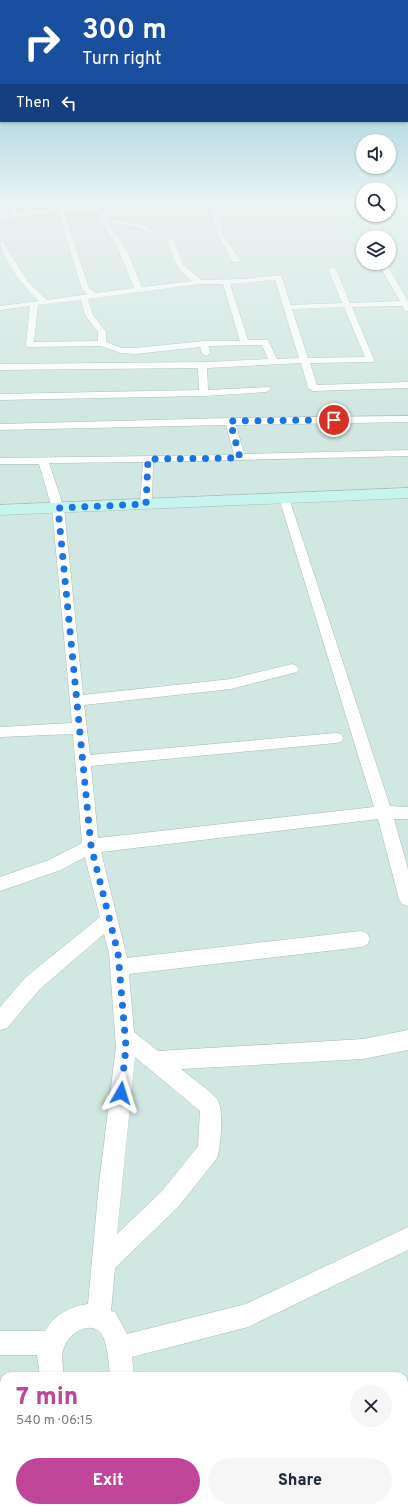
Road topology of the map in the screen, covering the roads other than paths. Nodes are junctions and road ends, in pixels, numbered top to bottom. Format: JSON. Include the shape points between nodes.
{"nodes":[{"id":1,"x":17,"y":271,"type":"edge"},
{"id":2,"x":80,"y":271,"type":"edge"},
{"id":3,"x":131,"y":271,"type":"edge"},
{"id":4,"x":183,"y":271,"type":"edge"},
{"id":5,"x":333,"y":271,"type":"edge"},
{"id":6,"x":386,"y":271,"type":"edge"},
{"id":7,"x":200,"y":282,"type":"junction"},
{"id":8,"x":226,"y":282,"type":"junction"},
{"id":9,"x":139,"y":290,"type":"junction"},
{"id":10,"x":95,"y":296,"type":"junction"},
{"id":11,"x":84,"y":298,"type":"junction"},
{"id":12,"x":46,"y":303,"type":"junction"},
{"id":13,"x":34,"y":304,"type":"junction"},
{"id":14,"x":347,"y":305,"type":"junction"},
{"id":15,"x":407,"y":305,"type":"edge"},
{"id":16,"x":287,"y":307,"type":"junction"},
{"id":17,"x":0,"y":308,"type":"edge"},
{"id":18,"x":102,"y":343,"type":"junction"},
{"id":19,"x":245,"y":343,"type":"junction"},
{"id":20,"x":204,"y":344,"type":"junction"},
{"id":21,"x":28,"y":351,"type":"junction"},
{"id":22,"x":304,"y":361,"type":"junction"},
{"id":23,"x":274,"y":362,"type":"junction"},
{"id":24,"x":206,"y":365,"type":"junction"},
{"id":25,"x":0,"y":367,"type":"edge"},
{"id":26,"x":19,"y":367,"type":"junction"},
{"id":27,"x":408,"y":385,"type":"edge"},
{"id":28,"x":266,"y":389,"type":"dead end"},
{"id":29,"x":204,"y":393,"type":"junction"},
{"id":30,"x":0,"y":397,"type":"edge"},
{"id":31,"x":408,"y":419,"type":"edge"},
{"id":32,"x":230,"y":421,"type":"junction"},
{"id":33,"x":0,"y":427,"type":"edge"},
{"id":34,"x":408,"y":453,"type":"edge"},
{"id":35,"x":240,"y":458,"type":"junction"},
{"id":36,"x":148,"y":459,"type":"junction"},
{"id":37,"x":0,"y":461,"type":"edge"},
{"id":38,"x":43,"y":461,"type":"junction"},
{"id":39,"x":408,"y":494,"type":"edge"},
{"id":40,"x":284,"y":498,"type":"junction"},
{"id":41,"x":146,"y":504,"type":"junction"},
{"id":42,"x":58,"y":508,"type":"junction"},
{"id":43,"x":0,"y":510,"type":"edge"},
{"id":44,"x":292,"y":669,"type":"dead end"},
{"id":45,"x":76,"y":701,"type":"junction"},
{"id":46,"x":79,"y":728,"type":"junction"},
{"id":47,"x":0,"y":732,"type":"edge"},
{"id":48,"x":336,"y":738,"type":"dead end"},
{"id":49,"x":82,"y":761,"type":"junction"},
{"id":50,"x":384,"y":812,"type":"junction"},
{"id":51,"x":408,"y":813,"type":"edge"},
{"id":52,"x":91,"y":846,"type":"junction"},
{"id":53,"x":0,"y":884,"type":"edge"},
{"id":54,"x":408,"y":899,"type":"edge"},
{"id":55,"x":110,"y":919,"type":"junction"},
{"id":56,"x":361,"y":939,"type":"dead end"},
{"id":57,"x":120,"y":967,"type":"junction"},
{"id":58,"x":0,"y":1021,"type":"edge"},
{"id":59,"x":125,"y":1037,"type":"junction"},
{"id":60,"x":408,"y":1040,"type":"edge"},
{"id":61,"x":154,"y":1061,"type":"junction"},
{"id":62,"x":408,"y":1238,"type":"edge"},
{"id":63,"x":104,"y":1262,"type":"junction"},
{"id":64,"x":99,"y":1316,"type":"junction"},
{"id":65,"x":0,"y":1343,"type":"edge"},
{"id":66,"x":52,"y":1343,"type":"junction"},
{"id":67,"x":119,"y":1348,"type":"junction"},
{"id":68,"x":51,"y":1372,"type":"edge"},
{"id":69,"x":116,"y":1372,"type":"edge"},
{"id":70,"x":122,"y":1372,"type":"edge"}],
"edges":[{"from":1,"to":12,"type":"street","via":[[25,283]]},
{"from":2,"to":10,"type":"street","via":[[86,289]]},
{"from":3,"to":9,"type":"street"},
{"from":4,"to":7,"type":"street"},
{"from":5,"to":14,"type":"street"},
{"from":6,"to":15,"type":"street"},
{"from":7,"to":8,"type":"street"},
{"from":7,"to":9,"type":"street"},
{"from":8,"to":16,"type":"street","via":[[278,277]]},
{"from":8,"to":19,"type":"street"},
{"from":9,"to":10,"type":"street"},
{"from":10,"to":11,"type":"street"},
{"from":11,"to":12,"type":"street"},
{"from":11,"to":18,"type":"street","via":[[89,315],[102,332]]},
{"from":12,"to":13,"type":"street"},
{"from":13,"to":17,"type":"street"},
{"from":13,"to":21,"type":"street"},
{"from":14,"to":15,"type":"street"},
{"from":14,"to":16,"type":"street"},
{"from":14,"to":22,"type":"street","via":[[370,360]]},
{"from":16,"to":22,"type":"street"},
{"from":18,"to":20,"type":"street","via":[[121,350],[135,351]]},
{"from":18,"to":21,"type":"street"},
{"from":19,"to":20,"type":"street"},
{"from":19,"to":23,"type":"street","via":[[265,342]]},
{"from":20,"to":24,"type":"street"},
{"from":21,"to":26,"type":"street"},
{"from":22,"to":23,"type":"street"},
{"from":22,"to":27,"type":"street","via":[[313,388]]},
{"from":23,"to":24,"type":"street"},
{"from":24,"to":26,"type":"street"},
{"from":24,"to":29,"type":"street"},
{"from":25,"to":26,"type":"street"},
{"from":28,"to":29,"type":"street"},
{"from":29,"to":30,"type":"street"},
{"from":31,"to":32,"type":"street"},
{"from":32,"to":33,"type":"street"},
{"from":32,"to":35,"type":"street"},
{"from":34,"to":35,"type":"street"},
{"from":35,"to":36,"type":"street"},
{"from":36,"to":38,"type":"street"},
{"from":36,"to":41,"type":"street"},
{"from":37,"to":38,"type":"street"},
{"from":38,"to":42,"type":"street"},
{"from":39,"to":40,"type":"street"},
{"from":40,"to":41,"type":"street"},
{"from":40,"to":50,"type":"street"},
{"from":41,"to":42,"type":"street"},
{"from":42,"to":43,"type":"street"},
{"from":42,"to":45,"type":"street"},
{"from":44,"to":45,"type":"street","via":[[231,684]]},
{"from":45,"to":46,"type":"street"},
{"from":46,"to":47,"type":"street"},
{"from":46,"to":49,"type":"street"},
{"from":48,"to":49,"type":"street"},
{"from":49,"to":52,"type":"street"},
{"from":50,"to":51,"type":"street"},
{"from":50,"to":52,"type":"street"},
{"from":50,"to":54,"type":"street"},
{"from":52,"to":53,"type":"street","via":[[55,865]]},
{"from":52,"to":55,"type":"street"},
{"from":55,"to":57,"type":"street"},
{"from":55,"to":58,"type":"street","via":[[33,983]]},
{"from":56,"to":57,"type":"street"},
{"from":57,"to":59,"type":"street"},
{"from":59,"to":61,"type":"street"},
{"from":59,"to":63,"type":"street"},
{"from":60,"to":61,"type":"street","via":[[363,1049]]},
{"from":61,"to":63,"type":"street","via":[[210,1106],[209,1150],[171,1198]]},
{"from":62,"to":67,"type":"street","via":[[248,1315]]},
{"from":63,"to":64,"type":"street"},
{"from":64,"to":66,"type":"street","via":[[77,1316],[67,1322]]},
{"from":64,"to":67,"type":"street","via":[[109,1323],[116,1335]]},
{"from":65,"to":66,"type":"street"},
{"from":66,"to":68,"type":"street"},
{"from":67,"to":69,"type":"street","via":[[119,1363]]},
{"from":67,"to":70,"type":"street"}]}
